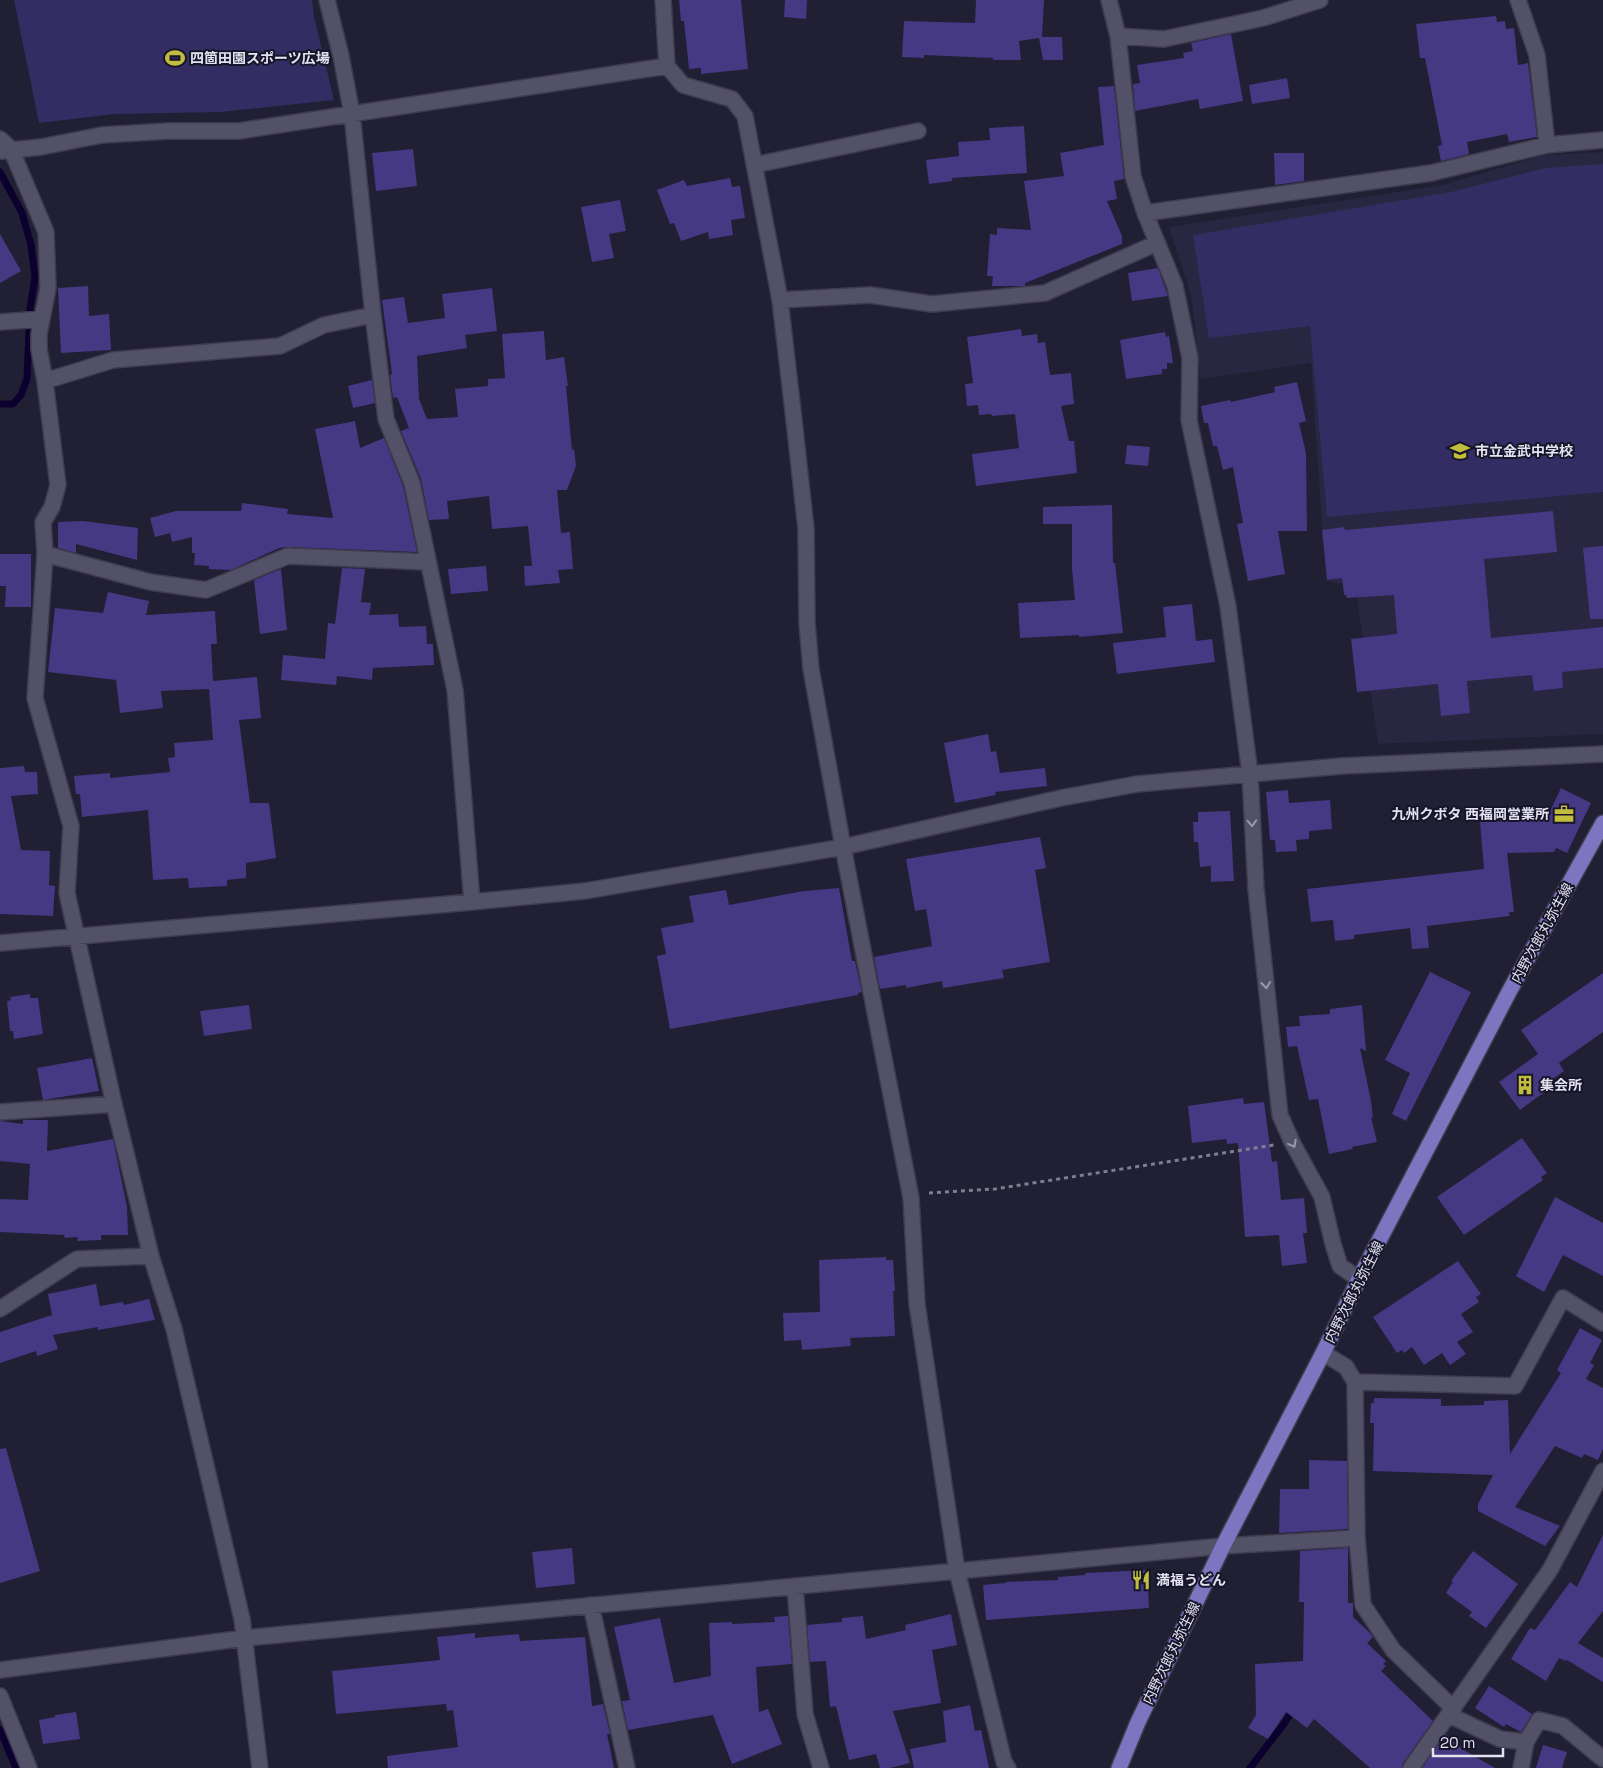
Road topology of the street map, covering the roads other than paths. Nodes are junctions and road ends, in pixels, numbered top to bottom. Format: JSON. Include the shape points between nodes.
{"nodes":[{"id":1,"x":327,"y":0,"type":"edge"},
{"id":2,"x":663,"y":0,"type":"edge"},
{"id":3,"x":1109,"y":0,"type":"edge"},
{"id":4,"x":1320,"y":0,"type":"edge"},
{"id":5,"x":1518,"y":0,"type":"edge"},
{"id":6,"x":1118,"y":36,"type":"junction"},
{"id":7,"x":667,"y":66,"type":"junction"},
{"id":8,"x":352,"y":114,"type":"junction"},
{"id":9,"x":918,"y":131,"type":"dead end"},
{"id":10,"x":1603,"y":140,"type":"edge"},
{"id":11,"x":1547,"y":145,"type":"junction"},
{"id":12,"x":4,"y":146,"type":"edge"},
{"id":13,"x":754,"y":165,"type":"junction"},
{"id":14,"x":1145,"y":214,"type":"junction"},
{"id":15,"x":1157,"y":243,"type":"junction"},
{"id":16,"x":780,"y":300,"type":"junction"},
{"id":17,"x":373,"y":315,"type":"junction"},
{"id":18,"x":42,"y":319,"type":"junction"},
{"id":19,"x":4,"y":322,"type":"edge"},
{"id":20,"x":45,"y":381,"type":"junction"},
{"id":21,"x":45,"y":554,"type":"junction"},
{"id":22,"x":428,"y":562,"type":"junction"},
{"id":23,"x":1603,"y":754,"type":"edge"},
{"id":24,"x":1250,"y":774,"type":"junction"},
{"id":25,"x":1603,"y":823,"type":"edge"},
{"id":26,"x":843,"y":847,"type":"junction"},
{"id":27,"x":472,"y":902,"type":"junction"},
{"id":28,"x":78,"y":937,"type":"junction"},
{"id":29,"x":0,"y":943,"type":"edge"},
{"id":30,"x":114,"y":1104,"type":"junction"},
{"id":31,"x":0,"y":1112,"type":"edge"},
{"id":32,"x":151,"y":1256,"type":"junction"},
{"id":33,"x":1359,"y":1279,"type":"junction"},
{"id":34,"x":0,"y":1309,"type":"edge"},
{"id":35,"x":1603,"y":1323,"type":"edge"},
{"id":36,"x":1323,"y":1353,"type":"junction"},
{"id":37,"x":1355,"y":1382,"type":"junction"},
{"id":38,"x":1603,"y":1471,"type":"edge"},
{"id":39,"x":1357,"y":1538,"type":"junction"},
{"id":40,"x":1223,"y":1546,"type":"junction"},
{"id":41,"x":957,"y":1571,"type":"junction"},
{"id":42,"x":795,"y":1586,"type":"junction"},
{"id":43,"x":590,"y":1605,"type":"junction"},
{"id":44,"x":245,"y":1638,"type":"junction"},
{"id":45,"x":0,"y":1670,"type":"edge"},
{"id":46,"x":0,"y":1696,"type":"edge"},
{"id":47,"x":1451,"y":1712,"type":"junction"},
{"id":48,"x":1526,"y":1742,"type":"junction"},
{"id":49,"x":1603,"y":1759,"type":"edge"},
{"id":50,"x":30,"y":1768,"type":"edge"},
{"id":51,"x":260,"y":1768,"type":"edge"},
{"id":52,"x":627,"y":1768,"type":"edge"},
{"id":53,"x":821,"y":1768,"type":"edge"},
{"id":54,"x":1008,"y":1768,"type":"edge"},
{"id":55,"x":1119,"y":1768,"type":"edge"},
{"id":56,"x":1410,"y":1768,"type":"edge"},
{"id":57,"x":1521,"y":1768,"type":"edge"}],
"edges":[{"from":1,"to":8,"type":"street"},
{"from":2,"to":7,"type":"street"},
{"from":3,"to":6,"type":"street"},
{"from":4,"to":6,"type":"street","via":[[1263,18],[1164,38]]},
{"from":5,"to":11,"type":"street","via":[[1537,55]]},
{"from":6,"to":14,"type":"street","via":[[1134,176]]},
{"from":7,"to":8,"type":"street"},
{"from":7,"to":13,"type":"street","via":[[682,85],[732,99],[745,116]]},
{"from":8,"to":12,"type":"street","via":[[238,131],[102,135],[41,147]]},
{"from":8,"to":17,"type":"street"},
{"from":9,"to":13,"type":"street"},
{"from":10,"to":11,"type":"street"},
{"from":11,"to":14,"type":"street","via":[[1431,173]]},
{"from":12,"to":18,"type":"street","via":[[46,232],[48,288]]},
{"from":13,"to":16,"type":"street"},
{"from":14,"to":15,"type":"street"},
{"from":15,"to":16,"type":"street","via":[[1045,292],[932,304],[870,295]]},
{"from":15,"to":24,"type":"street","via":[[1175,286],[1190,358],[1190,420],[1228,606]]},
{"from":16,"to":26,"type":"street","via":[[806,529],[807,622],[812,669]]},
{"from":17,"to":20,"type":"street","via":[[324,326],[280,346],[113,360]]},
{"from":17,"to":22,"type":"street","via":[[386,419],[412,483]]},
{"from":18,"to":19,"type":"street"},
{"from":18,"to":20,"type":"street","via":[[39,349]]},
{"from":20,"to":21,"type":"street","via":[[58,485],[52,507],[43,522]]},
{"from":21,"to":22,"type":"street","via":[[150,582],[206,590],[288,556]]},
{"from":21,"to":28,"type":"street","via":[[35,698],[71,826],[66,893]]},
{"from":22,"to":27,"type":"street","via":[[455,690]]},
{"from":23,"to":24,"type":"street","via":[[1342,766]]},
{"from":24,"to":26,"type":"street","via":[[1136,784]]},
{"from":24,"to":33,"type":"street","one_way":true,"via":[[1256,888],[1280,1115],[1322,1197],[1340,1266]]},
{"from":25,"to":33,"type":"main road","name":"内野次郎丸弥生線","via":[[1510,990]]},
{"from":26,"to":27,"type":"street","via":[[585,891]]},
{"from":26,"to":41,"type":"street","via":[[909,1192],[916,1304]]},
{"from":27,"to":28,"type":"street"},
{"from":28,"to":29,"type":"street"},
{"from":28,"to":30,"type":"street"},
{"from":30,"to":31,"type":"street"},
{"from":30,"to":32,"type":"street"},
{"from":32,"to":34,"type":"street","via":[[77,1259]]},
{"from":32,"to":44,"type":"street","via":[[174,1329]]},
{"from":33,"to":36,"type":"main road","name":"内野次郎丸弥生線"},
{"from":35,"to":37,"type":"street","via":[[1563,1298],[1515,1386]]},
{"from":36,"to":37,"type":"street","via":[[1346,1367]]},
{"from":36,"to":40,"type":"main road","name":"内野次郎丸弥生線"},
{"from":37,"to":39,"type":"street"},
{"from":38,"to":47,"type":"street","via":[[1550,1570]]},
{"from":39,"to":40,"type":"street"},
{"from":39,"to":47,"type":"street","via":[[1363,1605],[1393,1650]]},
{"from":40,"to":41,"type":"street"},
{"from":40,"to":55,"type":"main road","name":"内野次郎丸弥生線"},
{"from":41,"to":42,"type":"street"},
{"from":41,"to":54,"type":"street"},
{"from":42,"to":43,"type":"street"},
{"from":42,"to":53,"type":"street","via":[[806,1714]]},
{"from":43,"to":44,"type":"street"},
{"from":43,"to":52,"type":"street"},
{"from":44,"to":45,"type":"street"},
{"from":44,"to":51,"type":"street"},
{"from":46,"to":50,"type":"street"},
{"from":47,"to":48,"type":"street","via":[[1500,1739]]},
{"from":47,"to":56,"type":"street"},
{"from":48,"to":49,"type":"street","via":[[1539,1720],[1563,1726]]},
{"from":48,"to":57,"type":"street"}]}
